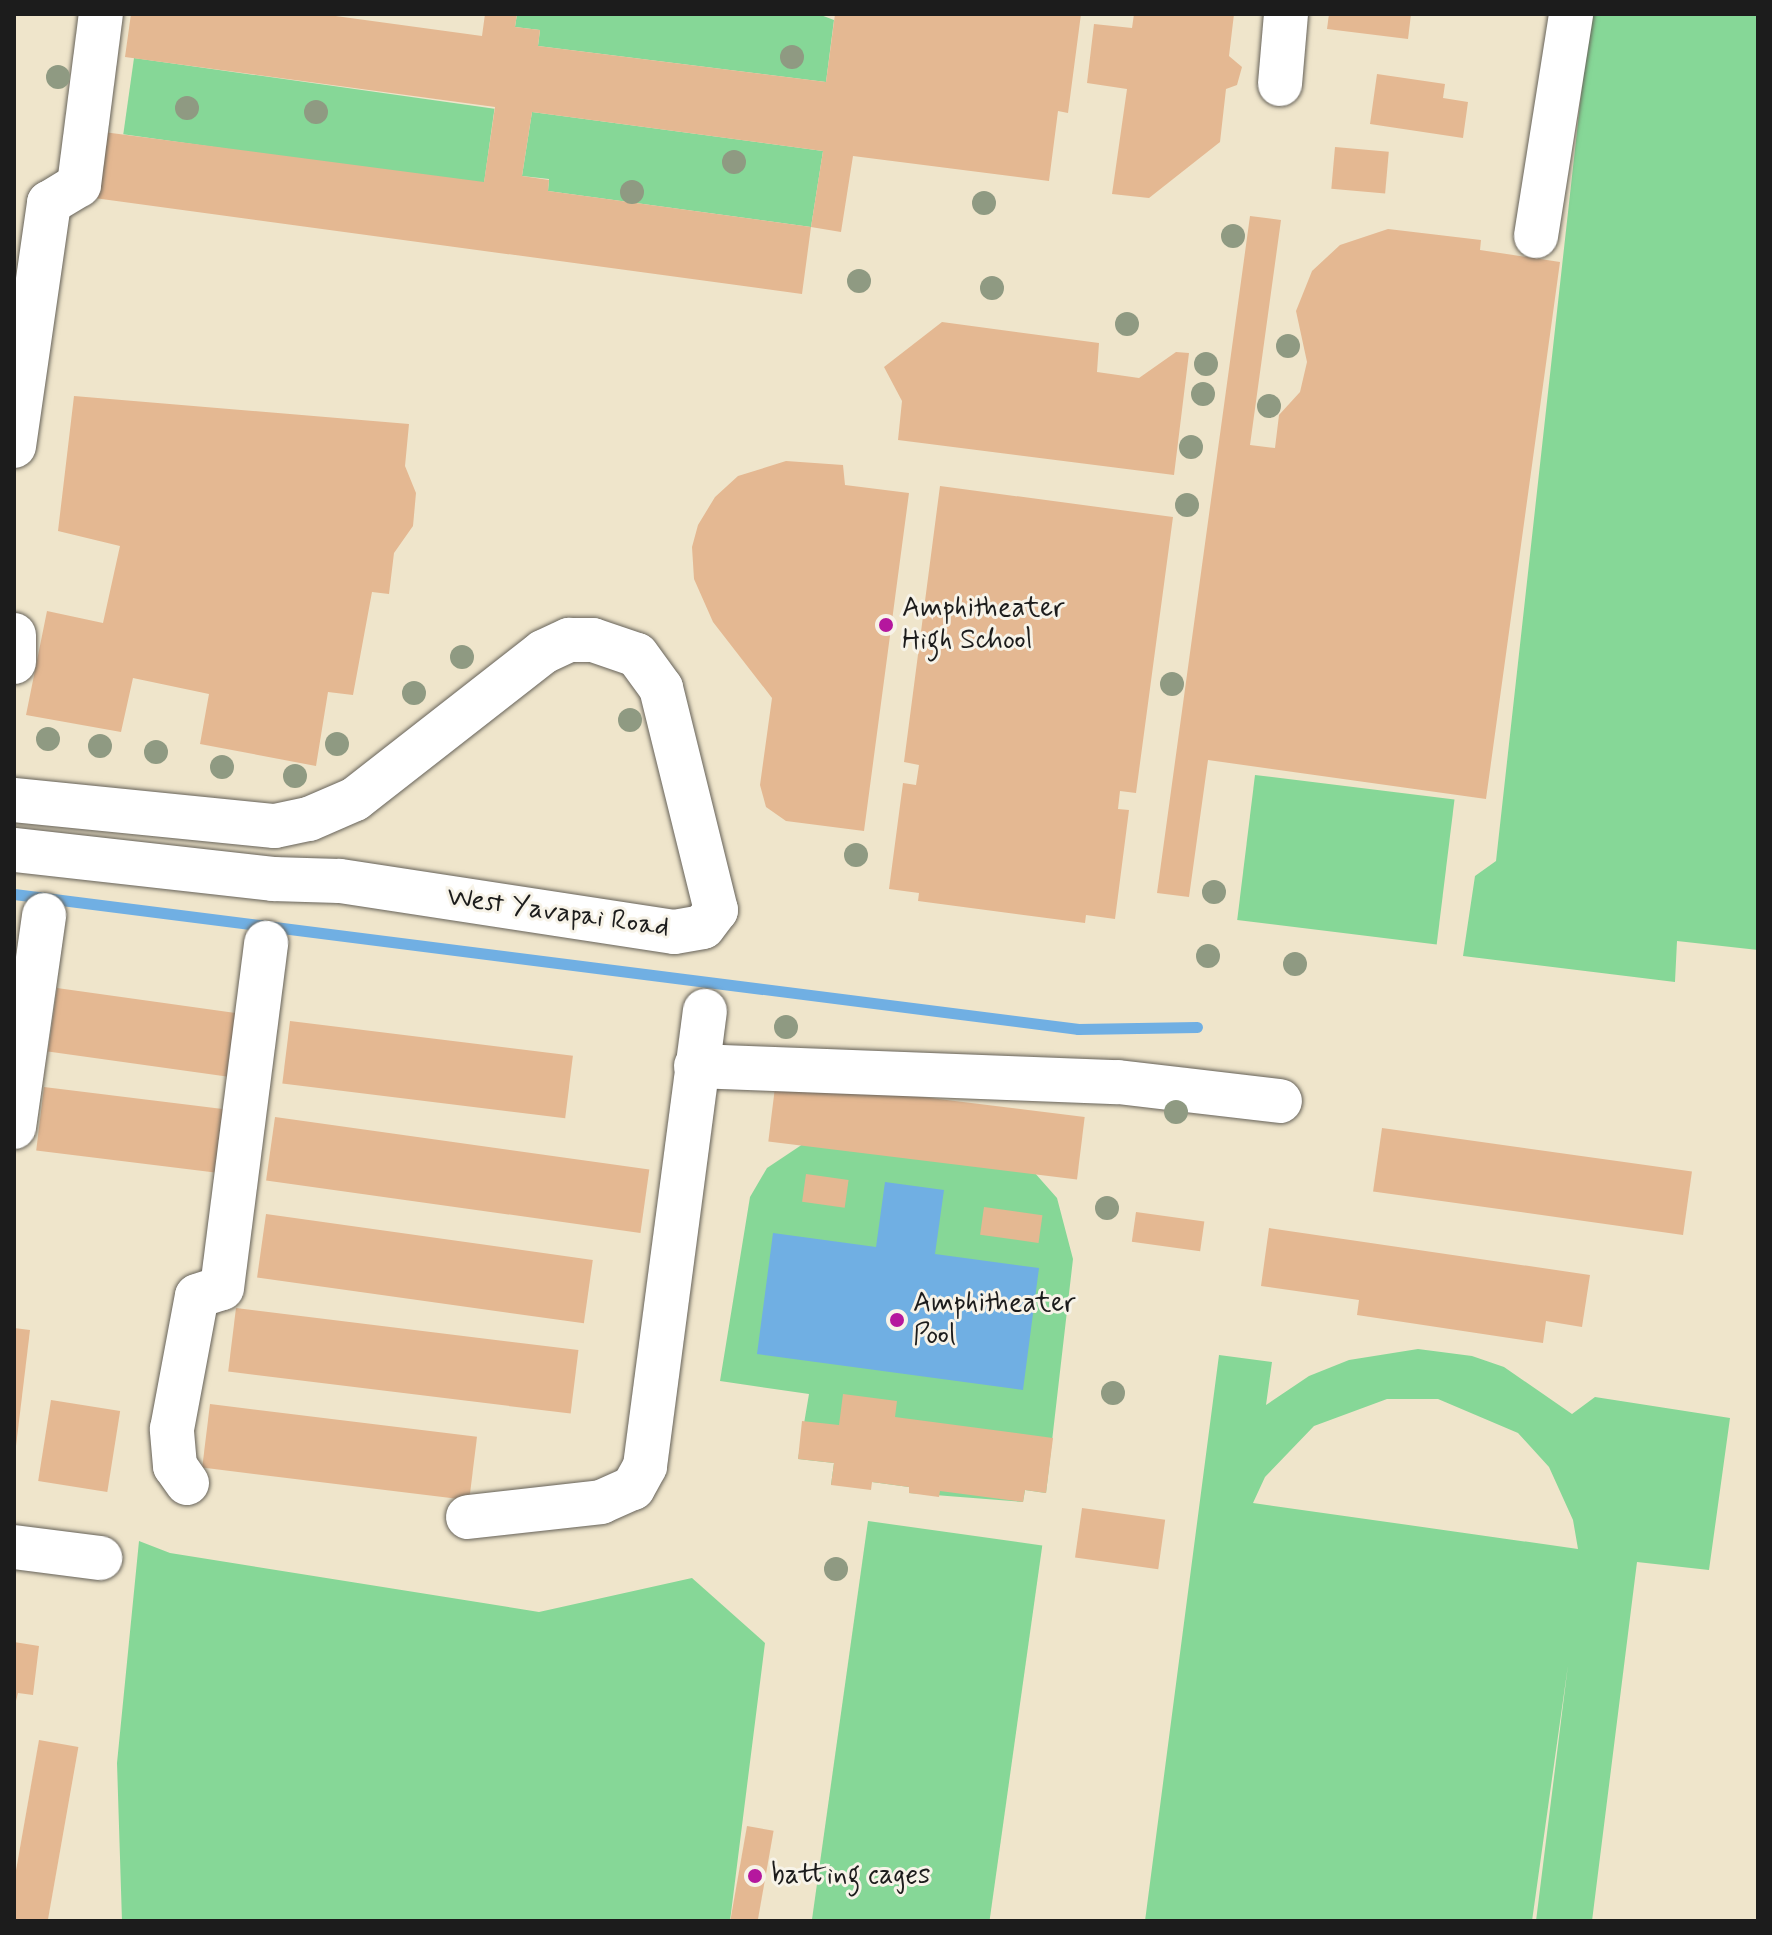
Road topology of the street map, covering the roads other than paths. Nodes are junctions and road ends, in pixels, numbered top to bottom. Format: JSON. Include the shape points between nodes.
{"nodes":[{"id":1,"x":101,"y":14,"type":"edge"},
{"id":2,"x":1286,"y":14,"type":"edge"},
{"id":3,"x":1571,"y":14,"type":"edge"},
{"id":4,"x":1280,"y":84,"type":"dead end"},
{"id":5,"x":1536,"y":236,"type":"dead end"},
{"id":6,"x":14,"y":446,"type":"edge"},
{"id":7,"x":14,"y":635,"type":"edge"},
{"id":8,"x":14,"y":662,"type":"edge"},
{"id":9,"x":14,"y":800,"type":"edge"},
{"id":10,"x":14,"y":850,"type":"edge"},
{"id":11,"x":44,"y":915,"type":"dead end"},
{"id":12,"x":266,"y":943,"type":"dead end"},
{"id":13,"x":705,"y":1011,"type":"dead end"},
{"id":14,"x":696,"y":1066,"type":"junction"},
{"id":15,"x":1280,"y":1101,"type":"dead end"},
{"id":16,"x":14,"y":1127,"type":"edge"},
{"id":17,"x":187,"y":1483,"type":"dead end"},
{"id":18,"x":468,"y":1517,"type":"dead end"},
{"id":19,"x":14,"y":1547,"type":"edge"},
{"id":20,"x":100,"y":1558,"type":"dead end"}],
"edges":[{"from":1,"to":6,"type":"street","via":[[79,185],[49,203]]},
{"from":2,"to":4,"type":"street"},
{"from":3,"to":5,"type":"street"},
{"from":7,"to":8,"type":"street"},
{"from":9,"to":10,"type":"street","name":"West Yavapai Road","via":[[275,826],[309,819],[355,799],[543,652],[569,640],[593,640],[637,655],[661,688],[716,910],[703,927],[674,932],[343,881],[273,879]]},
{"from":11,"to":16,"type":"street"},
{"from":12,"to":17,"type":"street","via":[[222,1288],[197,1296],[172,1429],[175,1466]]},
{"from":13,"to":14,"type":"street"},
{"from":14,"to":15,"type":"street","via":[[1118,1082]]},
{"from":14,"to":18,"type":"street","via":[[645,1466],[633,1488],[601,1502]]},
{"from":19,"to":20,"type":"street"}]}
